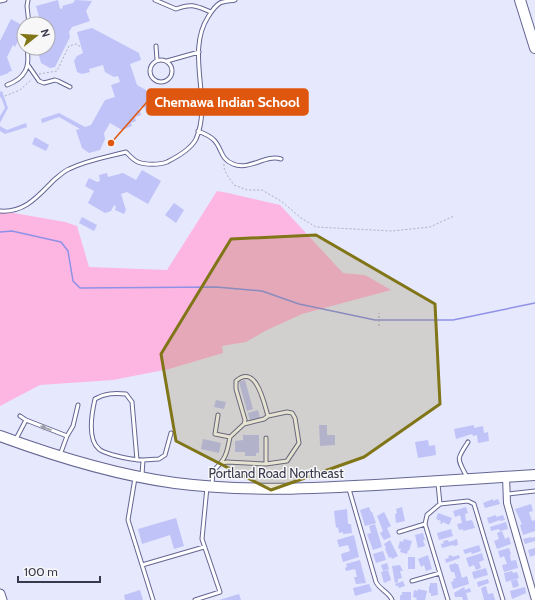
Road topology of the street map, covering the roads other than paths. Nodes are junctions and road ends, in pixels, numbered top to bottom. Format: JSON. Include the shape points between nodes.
{"nodes":[{"id":1,"x":5,"y":0,"type":"edge"},
{"id":2,"x":28,"y":0,"type":"edge"},
{"id":3,"x":155,"y":0,"type":"edge"},
{"id":4,"x":196,"y":0,"type":"edge"},
{"id":5,"x":235,"y":0,"type":"edge"},
{"id":6,"x":520,"y":0,"type":"edge"},
{"id":7,"x":0,"y":2,"type":"edge"},
{"id":8,"x":192,"y":5,"type":"junction"},
{"id":9,"x":211,"y":12,"type":"junction"},
{"id":10,"x":28,"y":16,"type":"edge"},
{"id":11,"x":156,"y":46,"type":"dead end"},
{"id":12,"x":535,"y":47,"type":"edge"},
{"id":13,"x":199,"y":52,"type":"junction"},
{"id":14,"x":27,"y":56,"type":"edge"},
{"id":15,"x":157,"y":60,"type":"junction"},
{"id":16,"x":167,"y":61,"type":"junction"},
{"id":17,"x":28,"y":65,"type":"junction"},
{"id":18,"x":7,"y":85,"type":"dead end"},
{"id":19,"x":70,"y":87,"type":"dead end"},
{"id":20,"x":198,"y":131,"type":"junction"},
{"id":21,"x":281,"y":159,"type":"dead end"},
{"id":22,"x":0,"y":211,"type":"edge"},
{"id":23,"x":78,"y":405,"type":"dead end"},
{"id":24,"x":218,"y":415,"type":"dead end"},
{"id":25,"x":20,"y":416,"type":"dead end"},
{"id":26,"x":268,"y":416,"type":"junction"},
{"id":27,"x":26,"y":420,"type":"junction"},
{"id":28,"x":244,"y":424,"type":"junction"},
{"id":29,"x":171,"y":433,"type":"dead end"},
{"id":30,"x":0,"y":436,"type":"edge"},
{"id":31,"x":66,"y":436,"type":"junction"},
{"id":32,"x":230,"y":437,"type":"junction"},
{"id":33,"x":266,"y":438,"type":"dead end"},
{"id":34,"x":15,"y":441,"type":"junction"},
{"id":35,"x":468,"y":442,"type":"dead end"},
{"id":36,"x":59,"y":457,"type":"junction"},
{"id":37,"x":137,"y":460,"type":"junction"},
{"id":38,"x":143,"y":460,"type":"junction"},
{"id":39,"x":222,"y":463,"type":"junction"},
{"id":40,"x":266,"y":464,"type":"junction"},
{"id":41,"x":535,"y":475,"type":"edge"},
{"id":42,"x":139,"y":477,"type":"junction"},
{"id":43,"x":506,"y":477,"type":"junction"},
{"id":44,"x":468,"y":479,"type":"junction"},
{"id":45,"x":438,"y":481,"type":"junction"},
{"id":46,"x":209,"y":486,"type":"junction"},
{"id":47,"x":348,"y":487,"type":"junction"},
{"id":48,"x":535,"y":491,"type":"edge"},
{"id":49,"x":506,"y":494,"type":"junction"},
{"id":50,"x":440,"y":504,"type":"junction"},
{"id":51,"x":425,"y":524,"type":"junction"},
{"id":52,"x":399,"y":532,"type":"dead end"},
{"id":53,"x":204,"y":547,"type":"junction"},
{"id":54,"x":142,"y":565,"type":"junction"},
{"id":55,"x":440,"y":573,"type":"junction"},
{"id":56,"x":412,"y":581,"type":"dead end"},
{"id":57,"x":0,"y":594,"type":"edge"},
{"id":58,"x":2,"y":600,"type":"edge"},
{"id":59,"x":153,"y":600,"type":"edge"},
{"id":60,"x":195,"y":600,"type":"edge"},
{"id":61,"x":392,"y":600,"type":"edge"},
{"id":62,"x":448,"y":600,"type":"edge"},
{"id":63,"x":503,"y":600,"type":"edge"},
{"id":64,"x":535,"y":600,"type":"edge"}],
"edges":[{"from":1,"to":7,"type":"lane"},
{"from":2,"to":10,"type":"lane"},
{"from":3,"to":8,"type":"lane","via":[[176,9]]},
{"from":4,"to":8,"type":"lane"},
{"from":5,"to":9,"type":"lane","via":[[220,3]]},
{"from":6,"to":12,"type":"main road"},
{"from":8,"to":9,"type":"lane"},
{"from":9,"to":13,"type":"lane","via":[[200,36]]},
{"from":11,"to":15,"type":"lane"},
{"from":13,"to":16,"type":"lane"},
{"from":13,"to":20,"type":"lane","via":[[201,116]]},
{"from":14,"to":17,"type":"lane"},
{"from":15,"to":16,"type":"lane"},
{"from":15,"to":16,"type":"lane","via":[[151,65],[149,72],[153,79],[159,82],[167,81],[171,75],[171,67]]},
{"from":17,"to":18,"type":"lane","via":[[22,76]]},
{"from":17,"to":19,"type":"lane","via":[[40,82],[54,80]]},
{"from":20,"to":21,"type":"lane","via":[[214,140],[223,157],[233,164],[246,166],[275,157]]},
{"from":20,"to":22,"type":"lane","via":[[191,145],[166,162],[137,162],[126,152],[78,165],[68,169],[25,207],[8,212]]},
{"from":23,"to":31,"type":"lane","via":[[73,426]]},
{"from":24,"to":32,"type":"lane","via":[[215,434]]},
{"from":25,"to":27,"type":"lane"},
{"from":26,"to":28,"type":"lane"},
{"from":26,"to":28,"type":"lane","via":[[263,396],[254,380],[245,376],[236,381]]},
{"from":26,"to":40,"type":"lane","via":[[292,413],[299,442],[287,461]]},
{"from":31,"to":27,"type":"lane","one_way":true},
{"from":27,"to":34,"type":"lane"},
{"from":28,"to":32,"type":"lane"},
{"from":29,"to":38,"type":"lane","via":[[165,455],[158,459]]},
{"from":30,"to":34,"type":"main road","name":"Portland Road Northeast"},
{"from":31,"to":36,"type":"lane"},
{"from":32,"to":39,"type":"lane","via":[[226,457]]},
{"from":33,"to":40,"type":"lane"},
{"from":34,"to":36,"type":"main road","name":"Portland Road Northeast"},
{"from":35,"to":44,"type":"lane","via":[[459,456],[459,462]]},
{"from":36,"to":42,"type":"main road","name":"Portland Road Northeast"},
{"from":37,"to":37,"type":"lane","via":[[102,451],[93,440],[91,415],[95,399],[101,395],[126,394],[132,402]]},
{"from":37,"to":38,"type":"lane"},
{"from":38,"to":42,"type":"lane"},
{"from":39,"to":40,"type":"lane"},
{"from":39,"to":46,"type":"lane","via":[[214,471]]},
{"from":41,"to":43,"type":"main road","name":"Portland Road Northeast"},
{"from":42,"to":46,"type":"main road","name":"Portland Road Northeast"},
{"from":42,"to":54,"type":"lane","via":[[128,520]]},
{"from":43,"to":44,"type":"main road","name":"Portland Road Northeast"},
{"from":43,"to":49,"type":"street"},
{"from":44,"to":45,"type":"main road","name":"Portland Road Northeast"},
{"from":45,"to":47,"type":"main road","name":"Portland Road Northeast"},
{"from":45,"to":50,"type":"lane"},
{"from":46,"to":47,"type":"main road","name":"Portland Road Northeast","via":[[258,489]]},
{"from":46,"to":53,"type":"lane","via":[[202,539]]},
{"from":47,"to":61,"type":"lane","via":[[376,582]]},
{"from":48,"to":49,"type":"lane"},
{"from":49,"to":64,"type":"street","via":[[506,503]]},
{"from":50,"to":51,"type":"lane","via":[[427,515]]},
{"from":50,"to":63,"type":"lane","via":[[468,501],[474,504]]},
{"from":51,"to":52,"type":"lane"},
{"from":51,"to":55,"type":"lane"},
{"from":53,"to":54,"type":"lane"},
{"from":53,"to":60,"type":"lane","via":[[220,592]]},
{"from":54,"to":59,"type":"lane"},
{"from":55,"to":56,"type":"lane"},
{"from":55,"to":62,"type":"lane"},
{"from":57,"to":58,"type":"street"}]}
